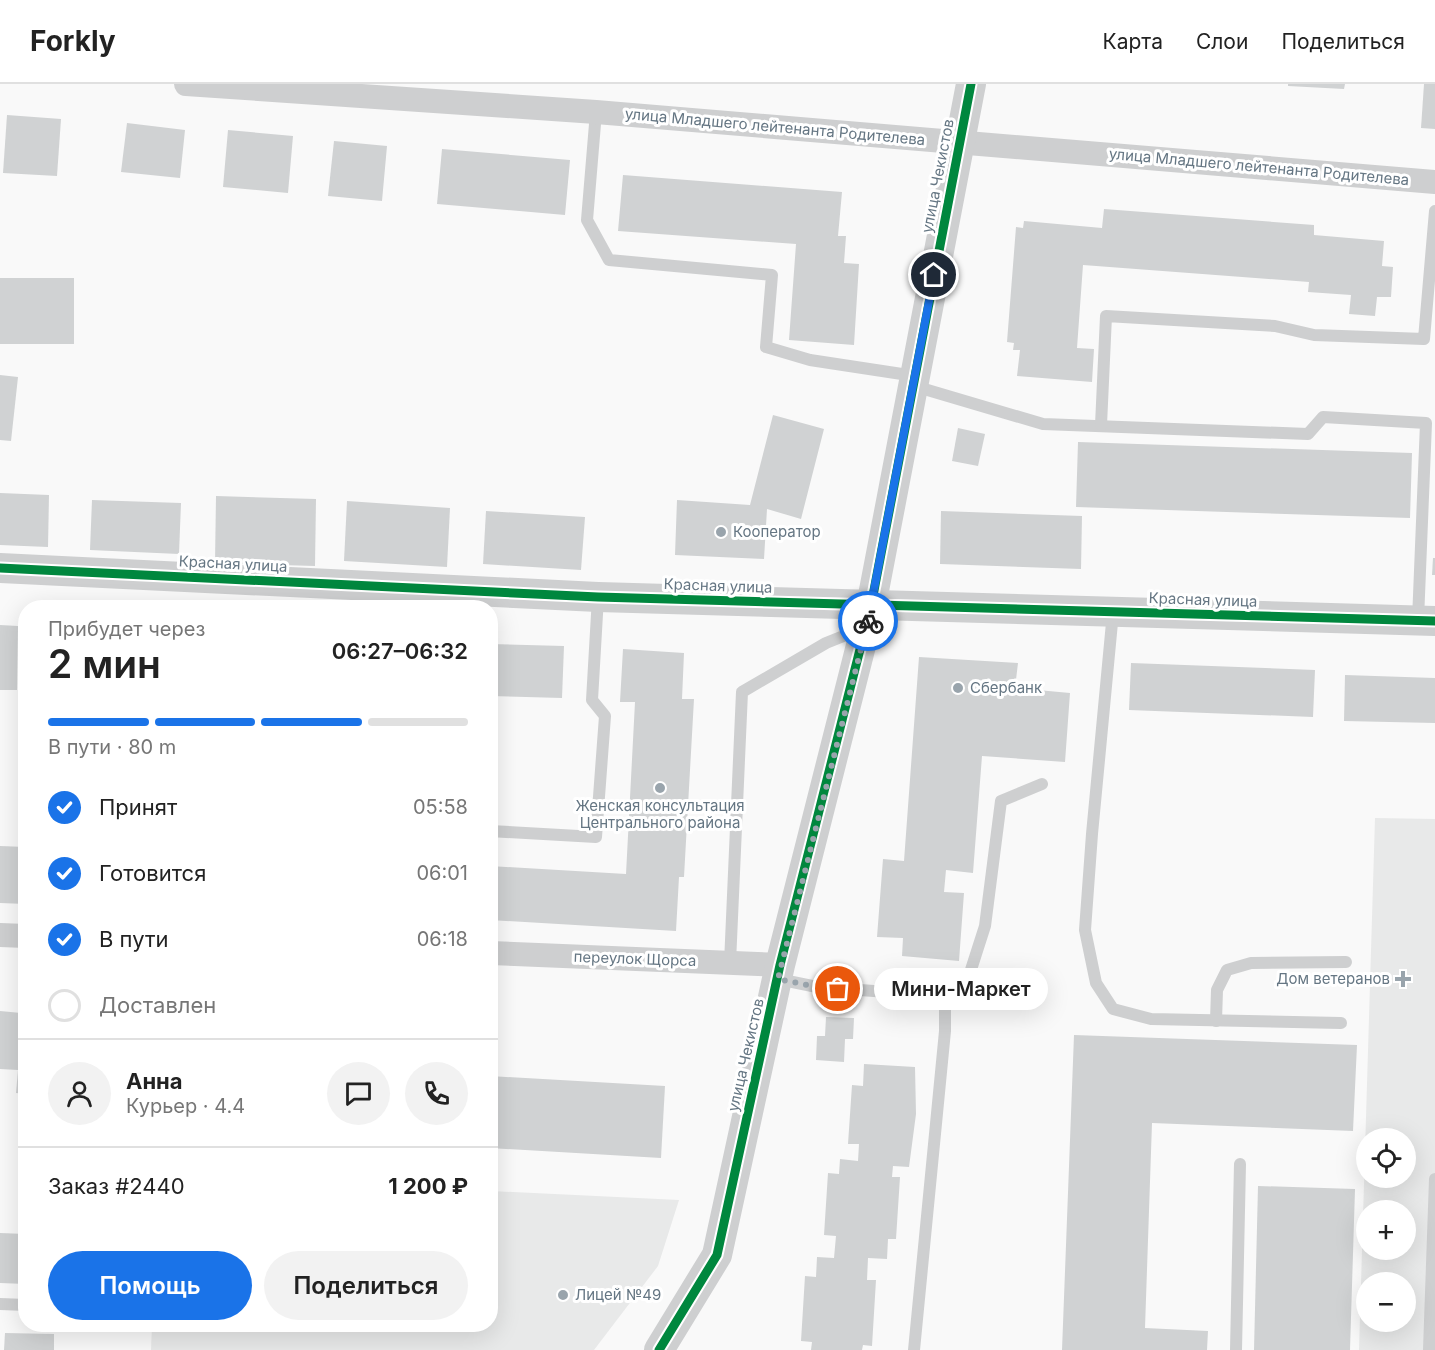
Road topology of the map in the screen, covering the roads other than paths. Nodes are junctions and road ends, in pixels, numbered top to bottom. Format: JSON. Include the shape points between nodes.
{"nodes":[{"id":1,"x":186,"y":84,"type":"edge"},
{"id":2,"x":971,"y":84,"type":"edge"},
{"id":3,"x":596,"y":112,"type":"junction"},
{"id":4,"x":959,"y":142,"type":"junction"},
{"id":5,"x":1435,"y":182,"type":"edge"},
{"id":6,"x":1435,"y":211,"type":"edge"},
{"id":7,"x":914,"y":381,"type":"junction"},
{"id":8,"x":1101,"y":425,"type":"junction"},
{"id":9,"x":0,"y":568,"type":"edge"},
{"id":10,"x":598,"y":597,"type":"junction"},
{"id":11,"x":1113,"y":612,"type":"junction"},
{"id":12,"x":869,"y":617,"type":"junction"},
{"id":13,"x":1426,"y":621,"type":"edge"},
{"id":14,"x":1042,"y":784,"type":"dead end"},
{"id":15,"x":498,"y":831,"type":"edge"},
{"id":16,"x":0,"y":935,"type":"edge"},
{"id":17,"x":18,"y":936,"type":"edge"},
{"id":18,"x":498,"y":953,"type":"edge"},
{"id":19,"x":1346,"y":962,"type":"dead end"},
{"id":20,"x":730,"y":963,"type":"junction"},
{"id":21,"x":779,"y":972,"type":"junction"},
{"id":22,"x":945,"y":996,"type":"junction"},
{"id":23,"x":1216,"y":1021,"type":"junction"},
{"id":24,"x":1341,"y":1023,"type":"dead end"},
{"id":25,"x":1240,"y":1164,"type":"dead end"},
{"id":26,"x":1435,"y":1179,"type":"edge"},
{"id":27,"x":0,"y":1304,"type":"edge"},
{"id":28,"x":18,"y":1305,"type":"edge"},
{"id":29,"x":659,"y":1350,"type":"edge"},
{"id":30,"x":914,"y":1350,"type":"edge"},
{"id":31,"x":1236,"y":1350,"type":"edge"},
{"id":32,"x":1430,"y":1350,"type":"edge"}],
"edges":[{"from":1,"to":3,"type":"street","name":"улица Младшего лейтенанта Родителева"},
{"from":2,"to":4,"type":"street","name":"улица Чекистов"},
{"from":3,"to":4,"type":"street","name":"улица Младшего лейтенанта Родителева"},
{"from":3,"to":7,"type":"lane","via":[[587,220],[609,260],[772,275],[766,347]]},
{"from":4,"to":5,"type":"street","name":"улица Младшего лейтенанта Родителева"},
{"from":4,"to":7,"type":"street","name":"улица Чекистов"},
{"from":6,"to":8,"type":"lane","via":[[1424,339],[1314,335],[1275,326],[1106,316]]},
{"from":7,"to":8,"type":"lane","via":[[1043,424]]},
{"from":7,"to":12,"type":"street","name":"улица Чекистов"},
{"from":8,"to":13,"type":"lane","via":[[1308,434],[1323,417],[1426,423]]},
{"from":9,"to":10,"type":"street","name":"Красная улица"},
{"from":10,"to":12,"type":"street","name":"Красная улица"},
{"from":10,"to":15,"type":"lane","via":[[592,700],[605,716],[596,837]]},
{"from":11,"to":12,"type":"street","name":"Красная улица"},
{"from":11,"to":13,"type":"street","name":"Красная улица"},
{"from":11,"to":23,"type":"lane","via":[[1086,930],[1096,983],[1113,1009],[1151,1019]]},
{"from":12,"to":20,"type":"lane","via":[[742,692]]},
{"from":12,"to":21,"type":"street","name":"улица Чекистов"},
{"from":14,"to":22,"type":"lane","via":[[1001,801],[985,926],[968,979]]},
{"from":16,"to":17,"type":"street"},
{"from":18,"to":20,"type":"street","name":"переулок Щорса"},
{"from":19,"to":23,"type":"lane","via":[[1251,963],[1227,970],[1217,990]]},
{"from":20,"to":21,"type":"street","name":"переулок Щорса"},
{"from":21,"to":22,"type":"lane","via":[[817,987]]},
{"from":21,"to":29,"type":"street","name":"улица Чекистов","via":[[717,1255]]},
{"from":22,"to":30,"type":"lane","via":[[945,1031]]},
{"from":23,"to":24,"type":"lane"},
{"from":25,"to":31,"type":"lane"},
{"from":26,"to":32,"type":"lane"},
{"from":27,"to":28,"type":"lane"}]}
